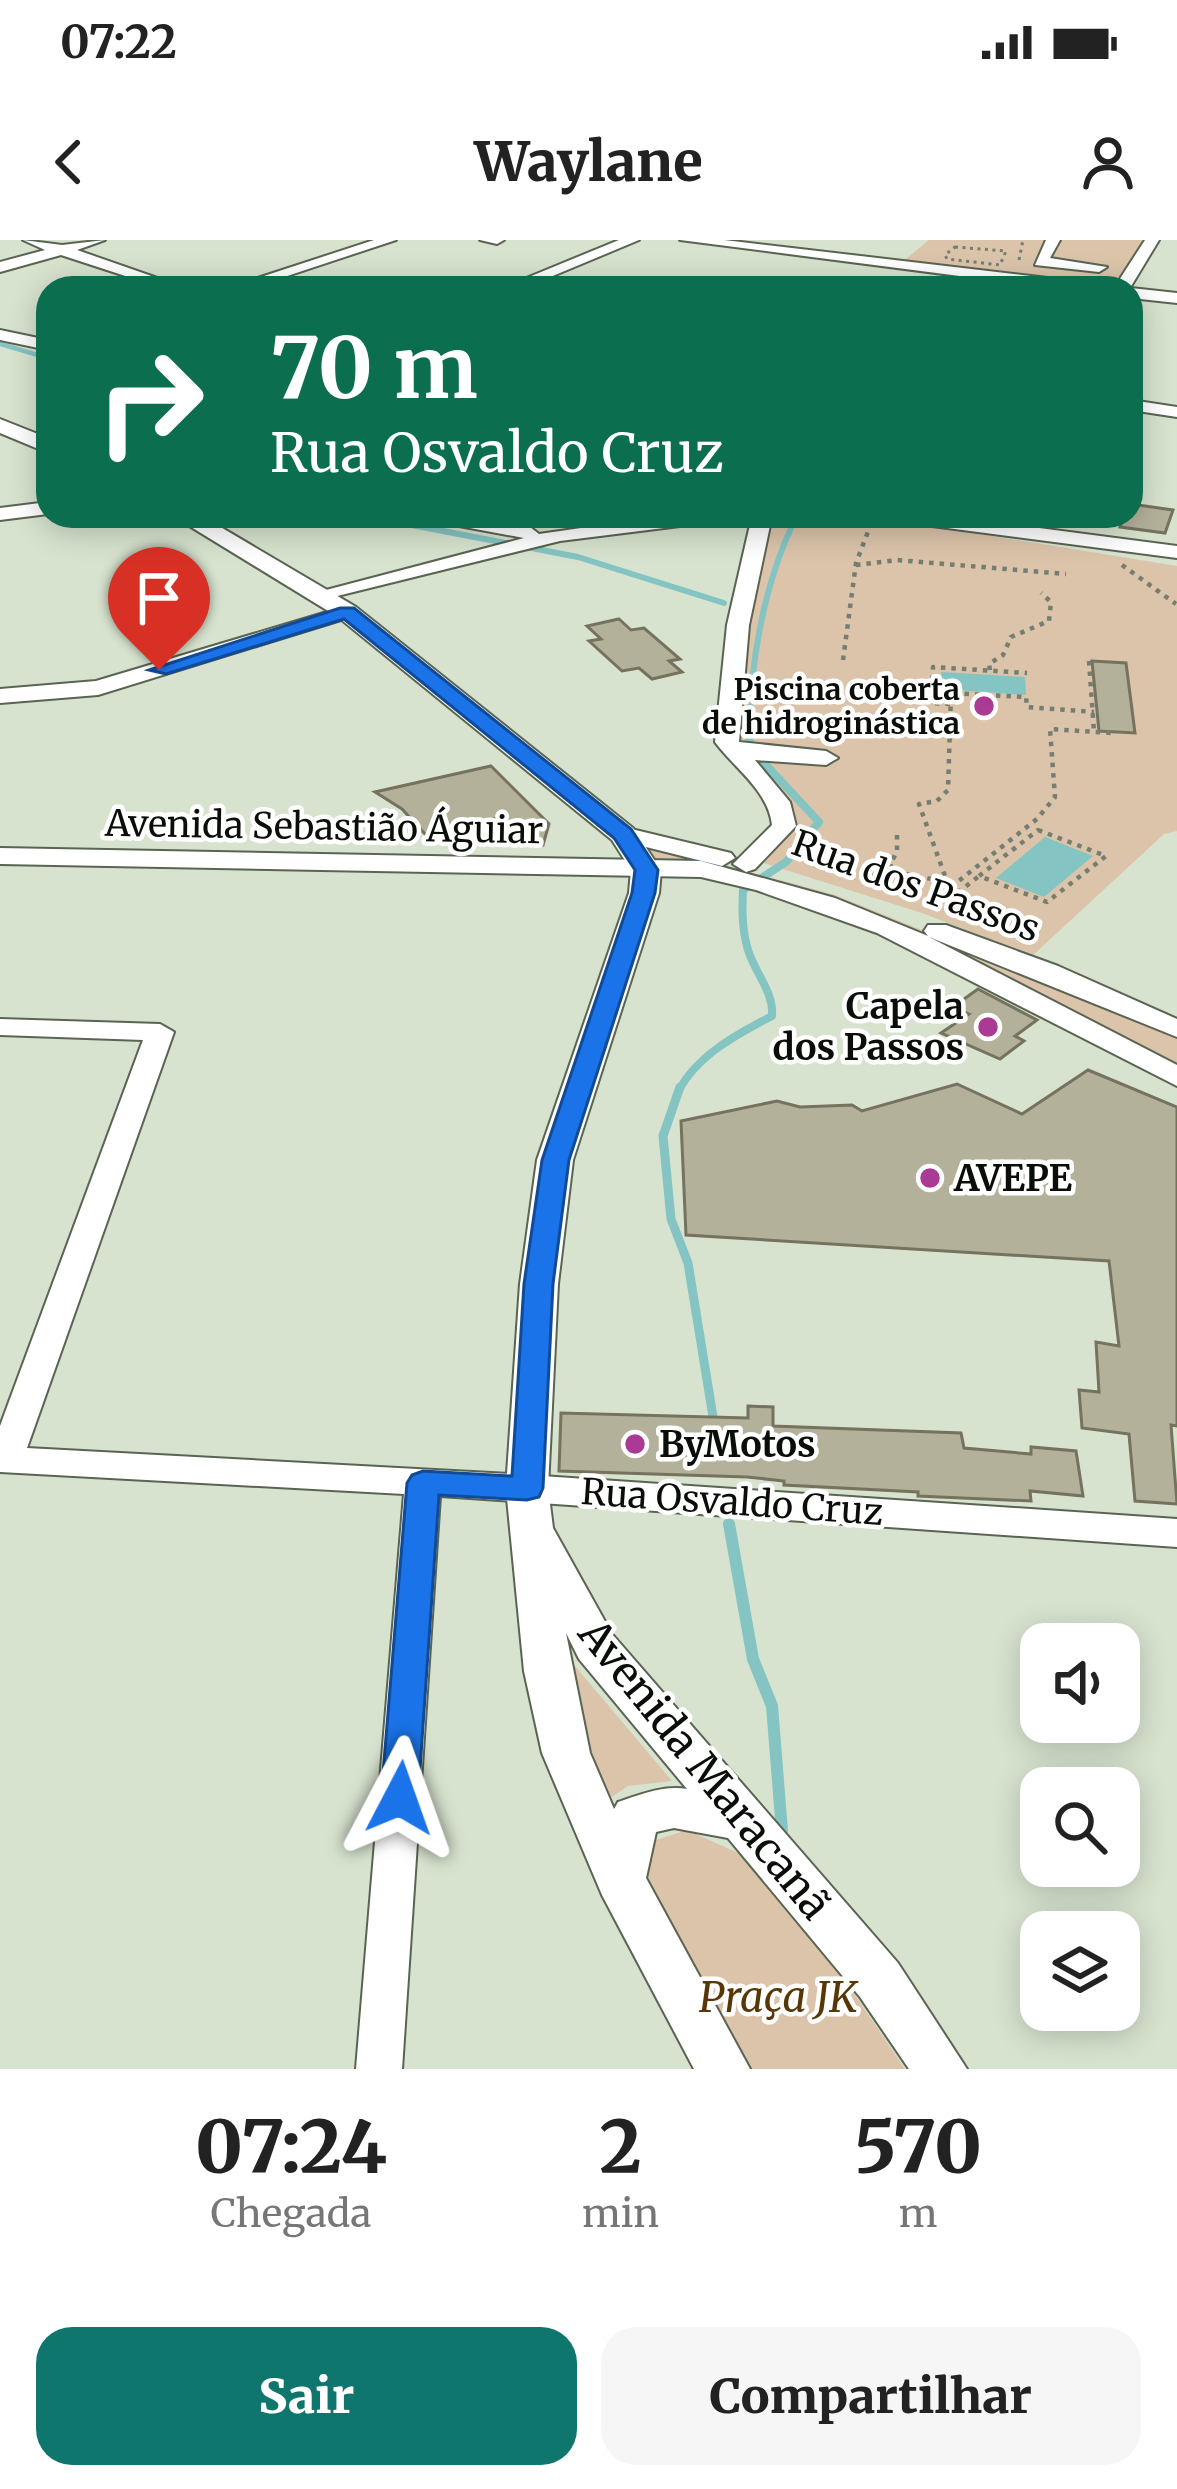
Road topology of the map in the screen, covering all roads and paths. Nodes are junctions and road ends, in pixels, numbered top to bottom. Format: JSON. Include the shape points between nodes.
{"nodes":[{"id":1,"x":30,"y":240,"type":"edge"},
{"id":2,"x":98,"y":240,"type":"edge"},
{"id":3,"x":388,"y":240,"type":"edge"},
{"id":4,"x":487,"y":240,"type":"edge"},
{"id":5,"x":497,"y":240,"type":"edge"},
{"id":6,"x":632,"y":240,"type":"edge"},
{"id":7,"x":687,"y":240,"type":"edge"},
{"id":8,"x":1053,"y":240,"type":"edge"},
{"id":9,"x":1152,"y":240,"type":"edge"},
{"id":10,"x":60,"y":250,"type":"junction"},
{"id":11,"x":0,"y":267,"type":"edge"},
{"id":12,"x":141,"y":276,"type":"edge"},
{"id":13,"x":273,"y":276,"type":"edge"},
{"id":14,"x":541,"y":276,"type":"edge"},
{"id":15,"x":991,"y":276,"type":"edge"},
{"id":16,"x":1096,"y":276,"type":"edge"},
{"id":17,"x":1130,"y":276,"type":"edge"},
{"id":18,"x":1143,"y":294,"type":"edge"},
{"id":19,"x":1177,"y":298,"type":"edge"},
{"id":20,"x":0,"y":334,"type":"edge"},
{"id":21,"x":36,"y":344,"type":"edge"},
{"id":22,"x":1143,"y":408,"type":"edge"},
{"id":23,"x":1177,"y":412,"type":"edge"},
{"id":24,"x":0,"y":425,"type":"edge"},
{"id":25,"x":36,"y":441,"type":"edge"},
{"id":26,"x":36,"y":510,"type":"edge"},
{"id":27,"x":0,"y":514,"type":"edge"},
{"id":28,"x":205,"y":528,"type":"edge"},
{"id":29,"x":488,"y":528,"type":"edge"},
{"id":30,"x":616,"y":528,"type":"edge"},
{"id":31,"x":759,"y":528,"type":"edge"},
{"id":32,"x":870,"y":528,"type":"edge"},
{"id":33,"x":1021,"y":528,"type":"edge"},
{"id":34,"x":560,"y":535,"type":"junction"},
{"id":35,"x":1177,"y":552,"type":"edge"},
{"id":36,"x":1117,"y":561,"type":"dead end"},
{"id":37,"x":856,"y":565,"type":"junction"},
{"id":38,"x":1066,"y":574,"type":"dead end"},
{"id":39,"x":1041,"y":593,"type":"dead end"},
{"id":40,"x":317,"y":595,"type":"junction"},
{"id":41,"x":1176,"y":604,"type":"edge"},
{"id":42,"x":347,"y":612,"type":"junction"},
{"id":43,"x":843,"y":660,"type":"dead end"},
{"id":44,"x":1089,"y":662,"type":"dead end"},
{"id":45,"x":990,"y":670,"type":"junction"},
{"id":46,"x":1027,"y":673,"type":"dead end"},
{"id":47,"x":0,"y":696,"type":"edge"},
{"id":48,"x":950,"y":704,"type":"junction"},
{"id":49,"x":1094,"y":712,"type":"junction"},
{"id":50,"x":1094,"y":732,"type":"junction"},
{"id":51,"x":1112,"y":733,"type":"dead end"},
{"id":52,"x":734,"y":752,"type":"junction"},
{"id":53,"x":826,"y":758,"type":"dead end"},
{"id":54,"x":623,"y":834,"type":"junction"},
{"id":55,"x":897,"y":835,"type":"dead end"},
{"id":56,"x":0,"y":856,"type":"edge"},
{"id":57,"x":646,"y":870,"type":"junction"},
{"id":58,"x":893,"y":871,"type":"junction"},
{"id":59,"x":759,"y":874,"type":"junction"},
{"id":60,"x":978,"y":876,"type":"junction"},
{"id":61,"x":850,"y":878,"type":"dead end"},
{"id":62,"x":952,"y":887,"type":"junction"},
{"id":63,"x":956,"y":925,"type":"dead end"},
{"id":64,"x":0,"y":1027,"type":"edge"},
{"id":65,"x":1177,"y":1029,"type":"edge"},
{"id":66,"x":1177,"y":1077,"type":"edge"},
{"id":67,"x":2,"y":1460,"type":"edge"},
{"id":68,"x":423,"y":1483,"type":"junction"},
{"id":69,"x":529,"y":1502,"type":"junction"},
{"id":70,"x":1177,"y":1533,"type":"edge"},
{"id":71,"x":742,"y":1820,"type":"junction"},
{"id":72,"x":620,"y":1880,"type":"junction"},
{"id":73,"x":379,"y":2069,"type":"edge"},
{"id":74,"x":723,"y":2069,"type":"edge"},
{"id":75,"x":940,"y":2069,"type":"edge"}],
"edges":[{"from":1,"to":10,"type":"street"},
{"from":2,"to":10,"type":"street"},
{"from":3,"to":13,"type":"street"},
{"from":4,"to":5,"type":"street"},
{"from":6,"to":14,"type":"street"},
{"from":7,"to":15,"type":"street"},
{"from":8,"to":16,"type":"street","via":[[1040,262],[1102,260]]},
{"from":9,"to":17,"type":"street"},
{"from":10,"to":11,"type":"street"},
{"from":10,"to":12,"type":"street"},
{"from":18,"to":19,"type":"street"},
{"from":20,"to":21,"type":"street"},
{"from":22,"to":23,"type":"street"},
{"from":24,"to":25,"type":"main road"},
{"from":26,"to":27,"type":"street"},
{"from":28,"to":40,"type":"main road"},
{"from":29,"to":34,"type":"street"},
{"from":30,"to":34,"type":"street"},
{"from":31,"to":52,"type":"street","via":[[738,625],[728,742]]},
{"from":32,"to":37,"type":"path"},
{"from":33,"to":35,"type":"street"},
{"from":34,"to":40,"type":"street"},
{"from":36,"to":41,"type":"path"},
{"from":37,"to":38,"type":"path","via":[[897,560]]},
{"from":37,"to":43,"type":"path"},
{"from":39,"to":45,"type":"path","via":[[1051,602],[1049,621],[1011,637]]},
{"from":40,"to":42,"type":"main road"},
{"from":42,"to":47,"type":"street","via":[[98,688]]},
{"from":42,"to":54,"type":"main road"},
{"from":44,"to":49,"type":"path"},
{"from":45,"to":46,"type":"path"},
{"from":45,"to":48,"type":"path","via":[[933,667],[931,703]]},
{"from":48,"to":49,"type":"path","via":[[951,693],[1026,697],[1027,707]]},
{"from":48,"to":62,"type":"path","via":[[948,790],[938,801],[920,801],[922,826]]},
{"from":49,"to":50,"type":"path"},
{"from":50,"to":51,"type":"path"},
{"from":50,"to":62,"type":"path","via":[[1050,729],[1055,797]]},
{"from":52,"to":53,"type":"street"},
{"from":52,"to":59,"type":"street","via":[[784,810]]},
{"from":54,"to":57,"type":"main road"},
{"from":54,"to":59,"type":"street","name":"Rua dos Passos"},
{"from":55,"to":58,"type":"path"},
{"from":56,"to":57,"type":"street","name":"Avenida Sebastião Águiar"},
{"from":57,"to":59,"type":"street","name":"Rua dos Passos"},
{"from":57,"to":69,"type":"main road","via":[[555,1160],[538,1284]]},
{"from":58,"to":61,"type":"path"},
{"from":58,"to":62,"type":"path"},
{"from":59,"to":65,"type":"street","name":"Rua dos Passos","via":[[1048,972]]},
{"from":59,"to":66,"type":"street","name":"Rua dos Passos","via":[[959,962]]},
{"from":60,"to":60,"type":"path","via":[[1038,830],[1106,856],[1047,902]]},
{"from":60,"to":62,"type":"path"},
{"from":62,"to":63,"type":"path","via":[[951,898],[976,908]]},
{"from":64,"to":67,"type":"street","via":[[160,1032]]},
{"from":67,"to":68,"type":"street","name":"Rua Osvaldo Cruz"},
{"from":68,"to":69,"type":"street","name":"Rua Osvaldo Cruz"},
{"from":68,"to":73,"type":"street"},
{"from":69,"to":70,"type":"street","name":"Rua Osvaldo Cruz"},
{"from":69,"to":71,"type":"main road","name":"Avenida Maracanã","via":[[595,1646]]},
{"from":69,"to":72,"type":"main road","name":"Avenida Maracanã","via":[[561,1733]]},
{"from":71,"to":72,"type":"main road","via":[[674,1807],[635,1817]]},
{"from":71,"to":75,"type":"main road","name":"Avenida Maracanã","via":[[879,1980]]},
{"from":72,"to":74,"type":"main road","name":"Avenida Maracanã"}]}
